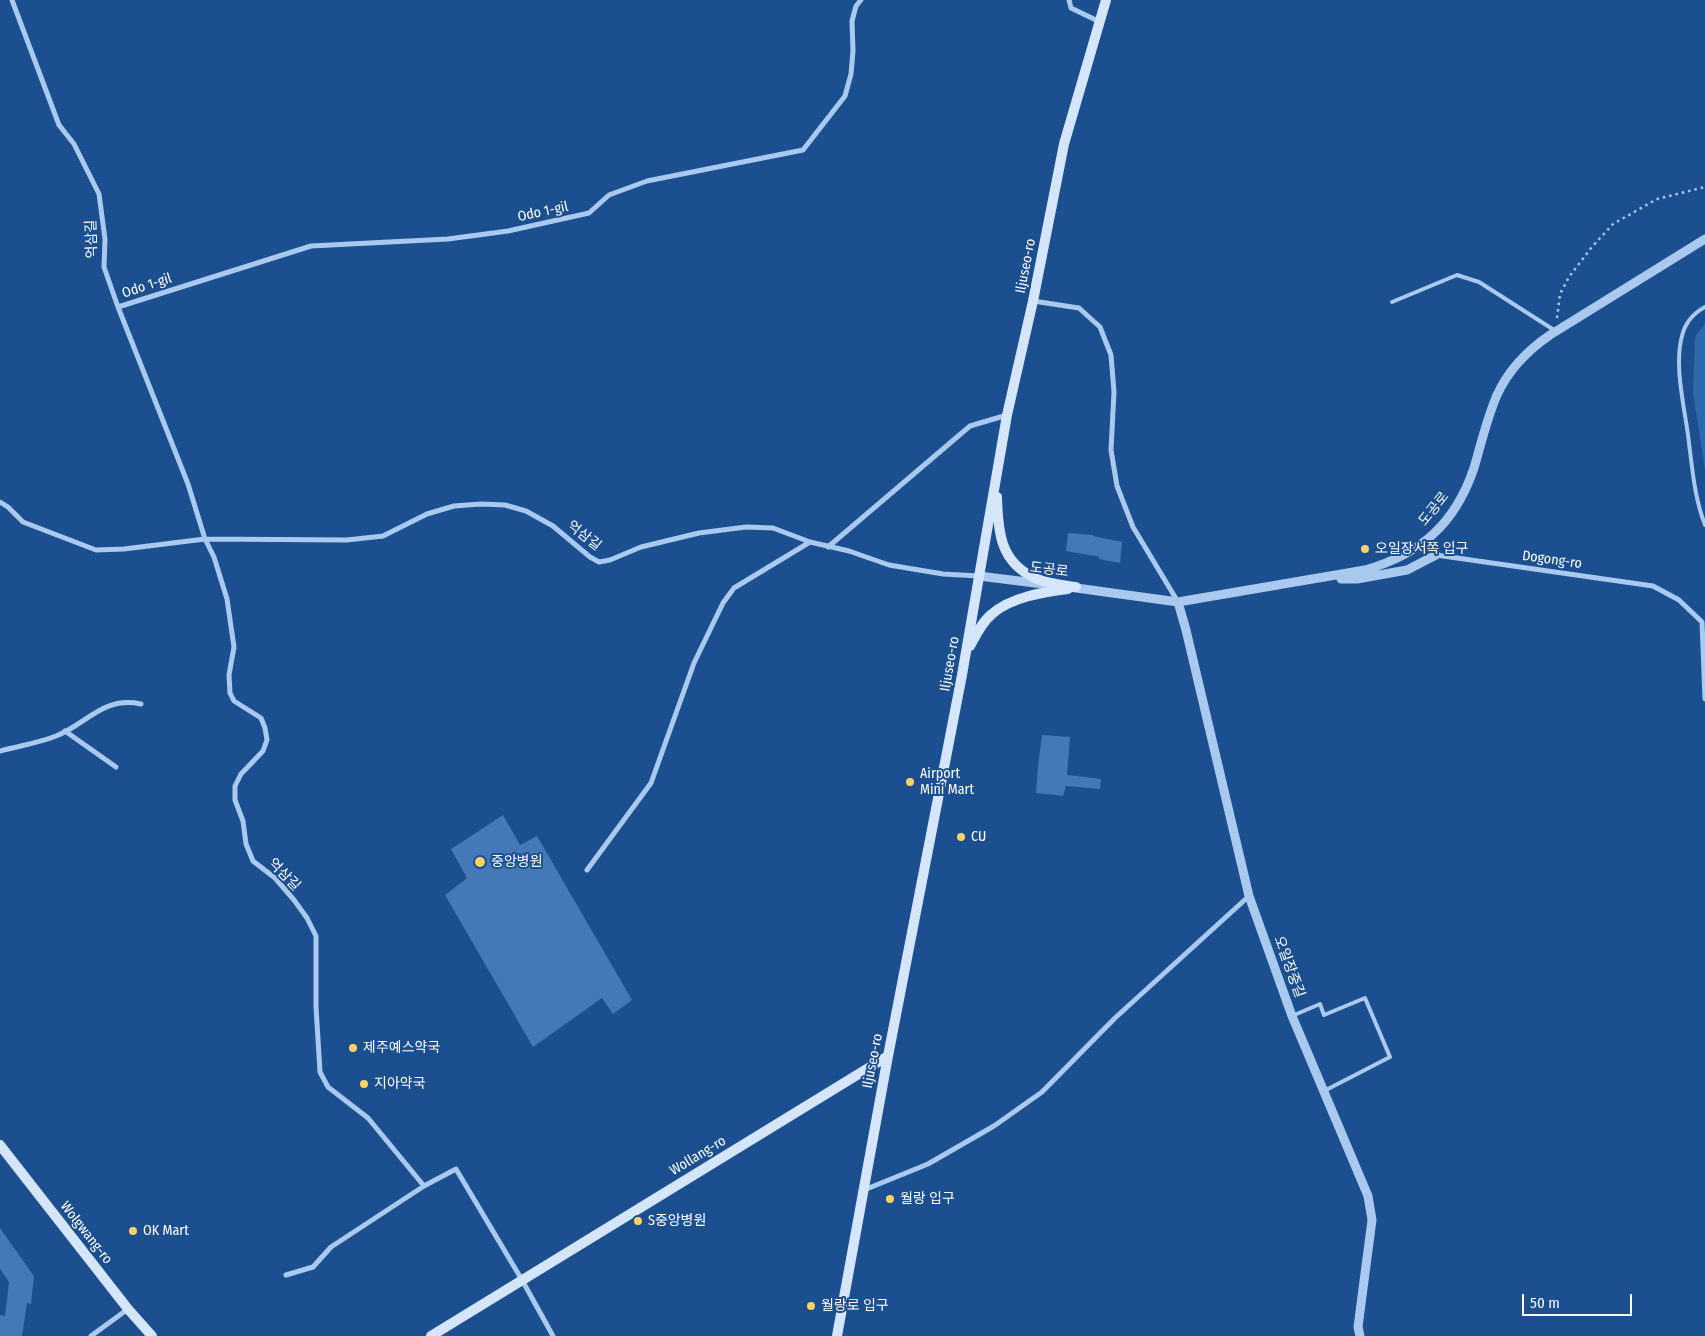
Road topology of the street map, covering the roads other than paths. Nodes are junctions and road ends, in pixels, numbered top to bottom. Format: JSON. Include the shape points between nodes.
{"nodes":[{"id":1,"x":12,"y":0,"type":"edge"},
{"id":2,"x":861,"y":0,"type":"edge"},
{"id":3,"x":1069,"y":0,"type":"edge"},
{"id":4,"x":1106,"y":0,"type":"edge"},
{"id":5,"x":1100,"y":22,"type":"junction"},
{"id":6,"x":1705,"y":239,"type":"edge"},
{"id":7,"x":1033,"y":301,"type":"junction"},
{"id":8,"x":1392,"y":302,"type":"dead end"},
{"id":9,"x":118,"y":307,"type":"junction"},
{"id":10,"x":1705,"y":307,"type":"edge"},
{"id":11,"x":1556,"y":332,"type":"junction"},
{"id":12,"x":1007,"y":415,"type":"junction"},
{"id":13,"x":996,"y":474,"type":"junction"},
{"id":14,"x":0,"y":502,"type":"edge"},
{"id":15,"x":1705,"y":525,"type":"edge"},
{"id":16,"x":205,"y":539,"type":"junction"},
{"id":17,"x":810,"y":542,"type":"junction"},
{"id":18,"x":1422,"y":545,"type":"junction"},
{"id":19,"x":828,"y":547,"type":"junction"},
{"id":20,"x":1436,"y":554,"type":"junction"},
{"id":21,"x":979,"y":576,"type":"junction"},
{"id":22,"x":1318,"y":579,"type":"junction"},
{"id":23,"x":1076,"y":587,"type":"junction"},
{"id":24,"x":1178,"y":602,"type":"junction"},
{"id":25,"x":1703,"y":623,"type":"edge"},
{"id":26,"x":962,"y":675,"type":"junction"},
{"id":27,"x":1705,"y":699,"type":"edge"},
{"id":28,"x":141,"y":704,"type":"dead end"},
{"id":29,"x":65,"y":731,"type":"junction"},
{"id":30,"x":0,"y":752,"type":"edge"},
{"id":31,"x":116,"y":767,"type":"dead end"},
{"id":32,"x":587,"y":870,"type":"dead end"},
{"id":33,"x":1249,"y":896,"type":"junction"},
{"id":34,"x":1292,"y":1016,"type":"junction"},
{"id":35,"x":888,"y":1056,"type":"junction"},
{"id":36,"x":1324,"y":1091,"type":"junction"},
{"id":37,"x":0,"y":1145,"type":"edge"},
{"id":38,"x":424,"y":1186,"type":"junction"},
{"id":39,"x":863,"y":1190,"type":"junction"},
{"id":40,"x":286,"y":1275,"type":"dead end"},
{"id":41,"x":522,"y":1280,"type":"junction"},
{"id":42,"x":128,"y":1310,"type":"junction"},
{"id":43,"x":91,"y":1336,"type":"edge"},
{"id":44,"x":152,"y":1336,"type":"edge"},
{"id":45,"x":431,"y":1336,"type":"edge"},
{"id":46,"x":553,"y":1336,"type":"edge"},
{"id":47,"x":837,"y":1336,"type":"edge"},
{"id":48,"x":1360,"y":1336,"type":"edge"}],
"edges":[{"from":1,"to":9,"type":"street","name":"억삼길","via":[[59,124],[74,144],[99,194],[105,239],[104,267]]},
{"from":2,"to":9,"type":"street","name":"Odo 1-gil","via":[[852,21],[851,74],[845,96],[803,150],[648,181],[609,195],[589,214],[508,231],[448,239],[310,246]]},
{"from":3,"to":5,"type":"street","via":[[1070,8]]},
{"from":4,"to":5,"type":"main road","name":"Iljuseo-ro"},
{"from":5,"to":7,"type":"main road","name":"Iljuseo-ro","via":[[1064,144]]},
{"from":6,"to":11,"type":"street","name":"도공로"},
{"from":7,"to":12,"type":"main road","name":"Iljuseo-ro"},
{"from":7,"to":24,"type":"street","via":[[1080,308],[1100,328],[1112,355],[1111,450],[1117,486],[1133,528]]},
{"from":8,"to":11,"type":"lane","via":[[1457,275],[1479,282]]},
{"from":9,"to":16,"type":"street","name":"억삼길","via":[[188,484]]},
{"from":10,"to":15,"type":"lane","via":[[1688,323],[1679,357],[1694,480]]},
{"from":11,"to":18,"type":"street","name":"도공로","via":[[1536,345],[1507,379],[1490,412],[1474,468],[1460,500]]},
{"from":12,"to":13,"type":"main road","name":"Iljuseo-ro"},
{"from":12,"to":19,"type":"street","via":[[970,426]]},
{"from":13,"to":21,"type":"main road","name":"Iljuseo-ro"},
{"from":13,"to":23,"type":"main road","via":[[1001,541],[1010,560],[1036,579]]},
{"from":14,"to":16,"type":"street","name":"억삼길","via":[[23,522],[96,550],[124,550]]},
{"from":16,"to":17,"type":"street","name":"억삼길","via":[[348,540],[383,536],[427,514],[454,506],[481,504],[526,510],[553,526],[599,562],[640,547],[699,533],[746,527],[773,528]]},
{"from":16,"to":38,"type":"street","name":"억삼길","via":[[227,599],[234,648],[230,693],[234,701],[261,718],[267,740],[263,751],[234,786],[235,800],[253,861],[275,878],[294,900],[316,936],[320,1072],[328,1087],[368,1118]]},
{"from":17,"to":19,"type":"street","name":"억삼길"},
{"from":17,"to":32,"type":"street","via":[[734,588],[723,603],[694,663],[651,782]]},
{"from":18,"to":20,"type":"street","name":"Dogong-ro"},
{"from":18,"to":22,"type":"street","name":"도공로","via":[[1381,566]]},
{"from":19,"to":21,"type":"street","name":"억삼길","via":[[889,565]]},
{"from":20,"to":22,"type":"street","via":[[1407,570],[1357,579]]},
{"from":20,"to":25,"type":"street","name":"Dogong-ro","via":[[1653,586],[1679,600]]},
{"from":21,"to":23,"type":"street","name":"도공로"},
{"from":21,"to":26,"type":"main road","name":"Iljuseo-ro"},
{"from":22,"to":24,"type":"street","name":"도공로"},
{"from":23,"to":24,"type":"street","name":"도공로"},
{"from":23,"to":26,"type":"main road","via":[[1036,593],[992,614],[969,648]]},
{"from":24,"to":33,"type":"street","name":"오일장중길"},
{"from":25,"to":27,"type":"street"},
{"from":26,"to":35,"type":"main road","name":"Iljuseo-ro"},
{"from":28,"to":29,"type":"street","via":[[128,701],[112,703]]},
{"from":29,"to":30,"type":"street"},
{"from":29,"to":31,"type":"street"},
{"from":33,"to":34,"type":"street","name":"오일장중길"},
{"from":33,"to":39,"type":"street","via":[[1116,1018],[1042,1092],[994,1126],[928,1164]]},
{"from":34,"to":36,"type":"street","name":"오일장중길"},
{"from":34,"to":36,"type":"lane","via":[[1320,1004],[1324,1015],[1365,998],[1390,1056]]},
{"from":35,"to":39,"type":"main road","name":"Iljuseo-ro"},
{"from":35,"to":41,"type":"main road","name":"Wollang-ro"},
{"from":36,"to":48,"type":"street","name":"오일장중길","via":[[1368,1196],[1372,1220],[1358,1327]]},
{"from":37,"to":42,"type":"main road","name":"Wolgwang-ro"},
{"from":38,"to":40,"type":"street","via":[[331,1247],[313,1267]]},
{"from":38,"to":41,"type":"street","via":[[456,1169]]},
{"from":39,"to":47,"type":"main road","name":"Iljuseo-ro"},
{"from":41,"to":45,"type":"main road","name":"Wollang-ro"},
{"from":41,"to":46,"type":"street"},
{"from":42,"to":43,"type":"street"},
{"from":42,"to":44,"type":"main road","name":"Wolgwang-ro"}]}
